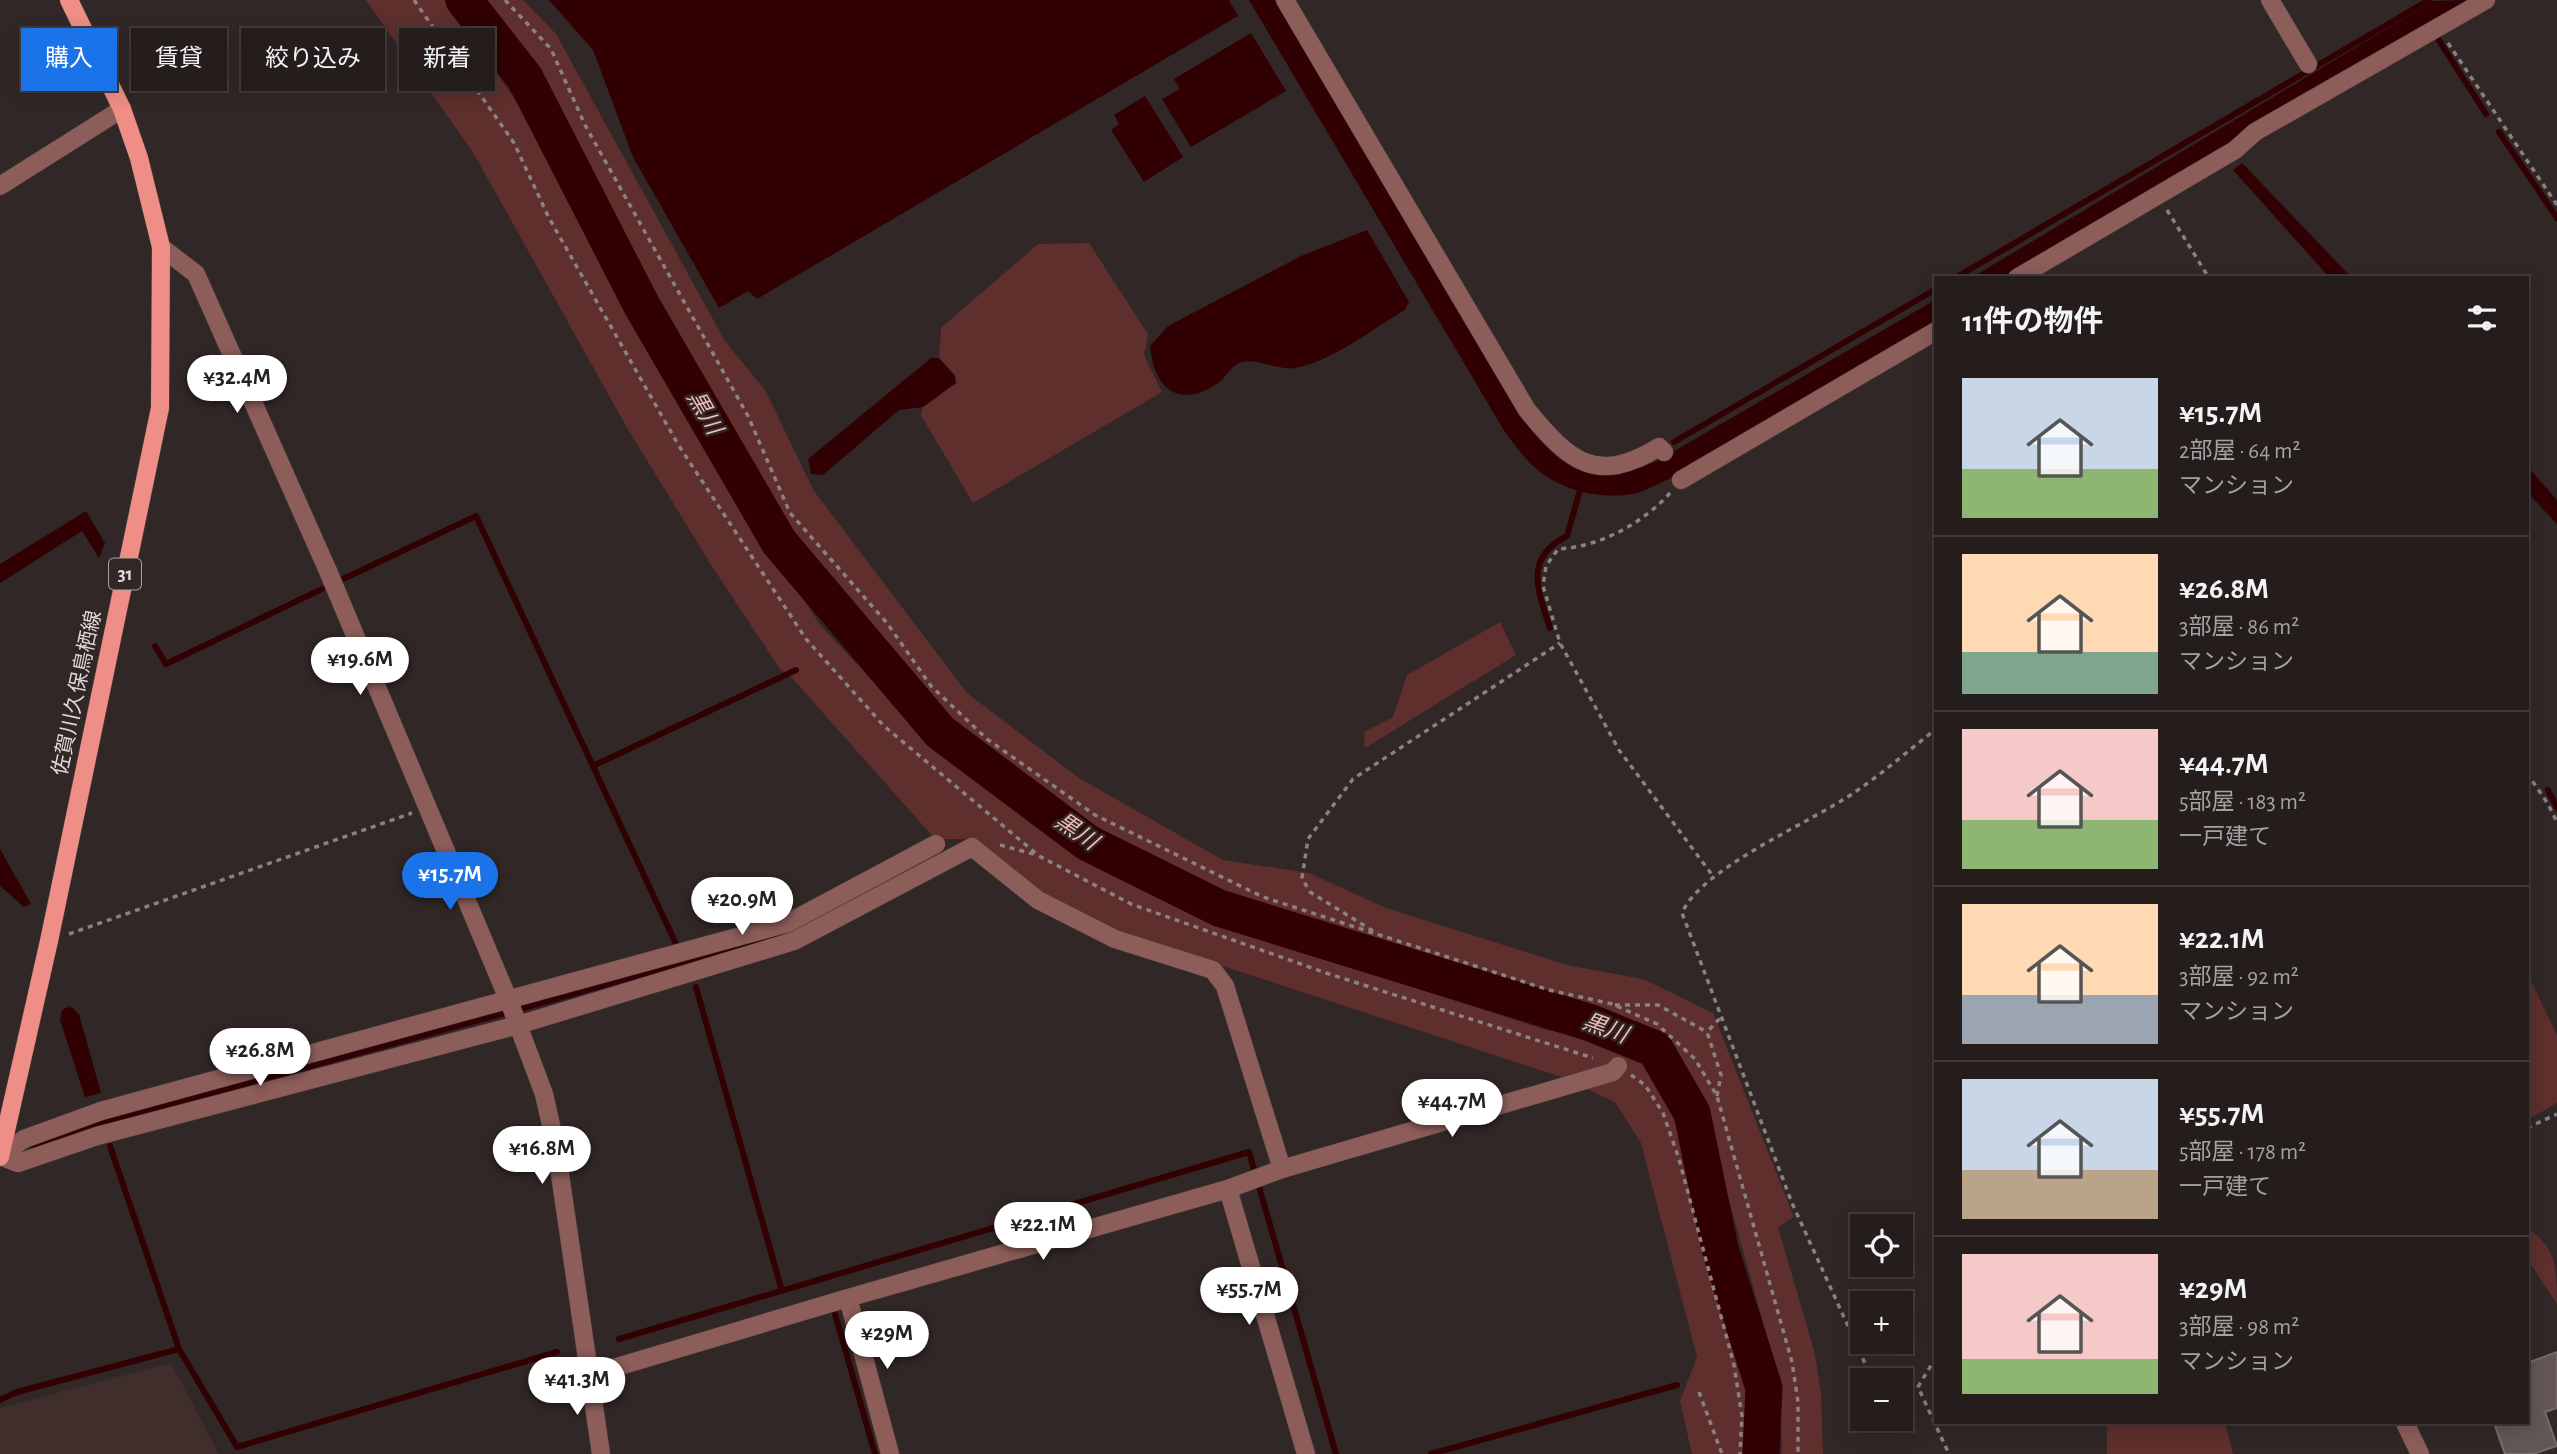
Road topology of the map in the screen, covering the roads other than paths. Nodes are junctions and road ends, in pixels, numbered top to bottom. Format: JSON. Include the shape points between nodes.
{"nodes":[{"id":1,"x":69,"y":0,"type":"edge"},
{"id":2,"x":1285,"y":0,"type":"edge"},
{"id":3,"x":2270,"y":0,"type":"edge"},
{"id":4,"x":2486,"y":0,"type":"edge"},
{"id":5,"x":2308,"y":64,"type":"dead end"},
{"id":6,"x":122,"y":109,"type":"junction"},
{"id":7,"x":0,"y":186,"type":"edge"},
{"id":8,"x":161,"y":247,"type":"junction"},
{"id":9,"x":2020,"y":276,"type":"edge"},
{"id":10,"x":1934,"y":332,"type":"edge"},
{"id":11,"x":1664,"y":452,"type":"dead end"},
{"id":12,"x":1681,"y":480,"type":"road end"},
{"id":13,"x":936,"y":844,"type":"dead end"},
{"id":14,"x":509,"y":1001,"type":"junction"},
{"id":15,"x":518,"y":1025,"type":"junction"},
{"id":16,"x":1618,"y":1066,"type":"road end"},
{"id":17,"x":0,"y":1156,"type":"edge"},
{"id":18,"x":1282,"y":1169,"type":"junction"},
{"id":19,"x":1228,"y":1189,"type":"junction"},
{"id":20,"x":848,"y":1298,"type":"junction"},
{"id":21,"x":587,"y":1358,"type":"junction"},
{"id":22,"x":2405,"y":1424,"type":"edge"},
{"id":23,"x":601,"y":1454,"type":"edge"},
{"id":24,"x":890,"y":1454,"type":"edge"},
{"id":25,"x":1306,"y":1454,"type":"edge"},
{"id":26,"x":2420,"y":1454,"type":"edge"}],
"edges":[{"from":1,"to":6,"type":"main road","name":"佐賀川久保鳥栖線","number":"31"},
{"from":2,"to":11,"type":"street","via":[[1527,410],[1555,444],[1592,465],[1614,467],[1659,447]]},
{"from":3,"to":5,"type":"street"},
{"from":4,"to":9,"type":"street","via":[[2255,132],[2228,155]]},
{"from":6,"to":7,"type":"street"},
{"from":6,"to":8,"type":"main road","name":"佐賀川久保鳥栖線","number":"31"},
{"from":8,"to":14,"type":"street","via":[[196,274],[328,571]]},
{"from":8,"to":17,"type":"main road","name":"佐賀川久保鳥栖線","number":"31","via":[[160,408]]},
{"from":10,"to":12,"type":"street"},
{"from":13,"to":14,"type":"street","via":[[788,923]]},
{"from":14,"to":15,"type":"street"},
{"from":14,"to":17,"type":"street","via":[[101,1111],[24,1139]]},
{"from":15,"to":17,"type":"street","via":[[97,1136],[18,1163]]},
{"from":15,"to":18,"type":"street","via":[[794,941],[972,847],[1049,905],[1115,939],[1213,970],[1226,985]]},
{"from":15,"to":21,"type":"street","via":[[544,1094],[556,1147]]},
{"from":16,"to":18,"type":"street","via":[[1613,1072]]},
{"from":18,"to":19,"type":"street"},
{"from":19,"to":20,"type":"street"},
{"from":19,"to":25,"type":"street"},
{"from":20,"to":21,"type":"street"},
{"from":20,"to":24,"type":"street"},
{"from":21,"to":23,"type":"street"},
{"from":22,"to":26,"type":"street"}]}
